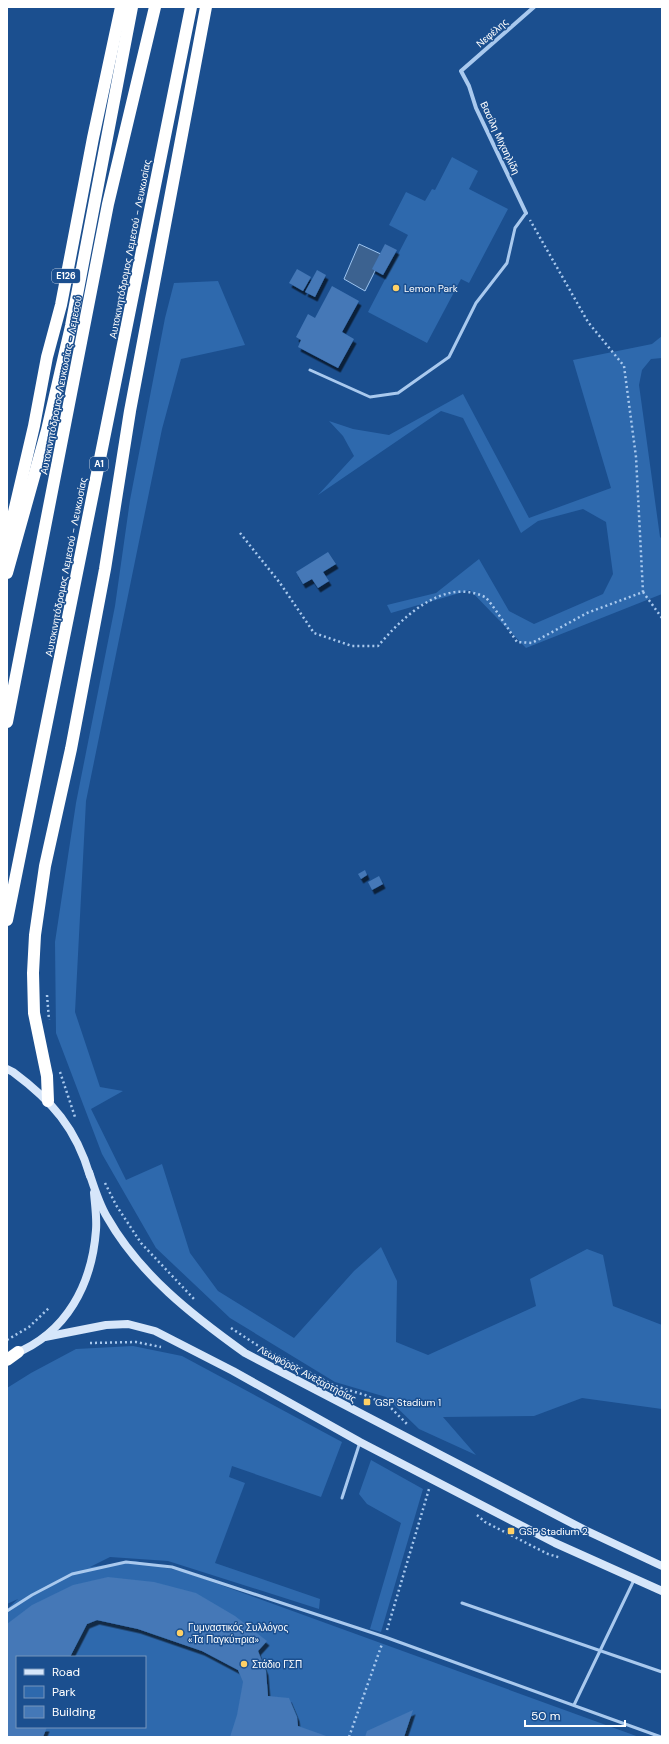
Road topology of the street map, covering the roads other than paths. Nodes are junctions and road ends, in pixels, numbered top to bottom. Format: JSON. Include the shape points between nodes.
{"nodes":[{"id":1,"x":121,"y":7,"type":"edge"},
{"id":2,"x":132,"y":7,"type":"edge"},
{"id":3,"x":155,"y":7,"type":"edge"},
{"id":4,"x":191,"y":7,"type":"edge"},
{"id":5,"x":206,"y":7,"type":"edge"},
{"id":6,"x":534,"y":7,"type":"edge"},
{"id":7,"x":461,"y":71,"type":"joint"},
{"id":8,"x":108,"y":204,"type":"junction"},
{"id":9,"x":526,"y":213,"type":"joint"},
{"id":10,"x":78,"y":289,"type":"junction"},
{"id":11,"x":310,"y":370,"type":"dead end"},
{"id":12,"x":7,"y":544,"type":"edge"},
{"id":13,"x":7,"y":573,"type":"edge"},
{"id":14,"x":7,"y":722,"type":"edge"},
{"id":15,"x":7,"y":920,"type":"edge"},
{"id":16,"x":7,"y":1069,"type":"edge"},
{"id":17,"x":48,"y":1100,"type":"junction"},
{"id":18,"x":89,"y":1172,"type":"junction"},
{"id":19,"x":45,"y":1336,"type":"junction"},
{"id":20,"x":12,"y":1354,"type":"edge"},
{"id":21,"x":7,"y":1360,"type":"edge"},
{"id":22,"x":360,"y":1442,"type":"junction"},
{"id":23,"x":342,"y":1498,"type":"dead end"},
{"id":24,"x":662,"y":1566,"type":"edge"},
{"id":25,"x":634,"y":1579,"type":"junction"},
{"id":26,"x":662,"y":1591,"type":"edge"},
{"id":27,"x":462,"y":1603,"type":"dead end"},
{"id":28,"x":7,"y":1611,"type":"edge"},
{"id":29,"x":600,"y":1651,"type":"junction"},
{"id":30,"x":662,"y":1672,"type":"edge"},
{"id":31,"x":574,"y":1705,"type":"junction"},
{"id":32,"x":661,"y":1737,"type":"edge"}],
"edges":[{"from":1,"to":12,"type":"highway","number":"E126","via":[[61,305],[44,370]]},
{"from":2,"to":10,"type":"highway"},
{"from":3,"to":8,"type":"highway","name":"Αυτοκινητόδρομος Λευκωσίας - Λεμεσού"},
{"from":4,"to":15,"type":"highway","name":"Αυτοκινητόδρομος Λεμεσού - Λευκωσίας","number":"A1"},
{"from":5,"to":17,"type":"highway","via":[[130,411],[71,749],[45,866],[35,935],[34,1013],[47,1076]]},
{"from":6,"to":7,"type":"street","name":"Νεφέλης"},
{"from":7,"to":9,"type":"street","name":"Βασίλη Μιχαηλίδη"},
{"from":8,"to":10,"type":"highway"},
{"from":8,"to":14,"type":"highway","name":"Αυτοκινητόδρομος Λευκωσίας - Λεμεσού"},
{"from":9,"to":11,"type":"lane","via":[[515,228],[507,263],[476,303],[449,356],[398,393],[370,397]]},
{"from":10,"to":13,"type":"highway","via":[[48,430]]},
{"from":16,"to":17,"type":"main road"},
{"from":17,"to":18,"type":"main road","via":[[66,1123],[85,1158]]},
{"from":18,"to":19,"type":"main road","via":[[94,1192],[96,1230],[90,1267],[74,1307]]},
{"from":18,"to":24,"type":"main road","name":"Λεωφόρος Ανεξαρτησίας","via":[[106,1216],[123,1244],[148,1273],[198,1319],[245,1353],[578,1527]]},
{"from":19,"to":20,"type":"main road"},
{"from":19,"to":22,"type":"main road","via":[[106,1325],[128,1324],[155,1331]]},
{"from":20,"to":21,"type":"highway"},
{"from":22,"to":23,"type":"lane"},
{"from":22,"to":25,"type":"main road","via":[[555,1543]]},
{"from":25,"to":26,"type":"main road"},
{"from":25,"to":29,"type":"lane"},
{"from":27,"to":29,"type":"lane"},
{"from":28,"to":31,"type":"lane","via":[[72,1574],[126,1562],[172,1567],[385,1637]]},
{"from":29,"to":30,"type":"lane"},
{"from":29,"to":31,"type":"lane"},
{"from":31,"to":32,"type":"lane"}]}
